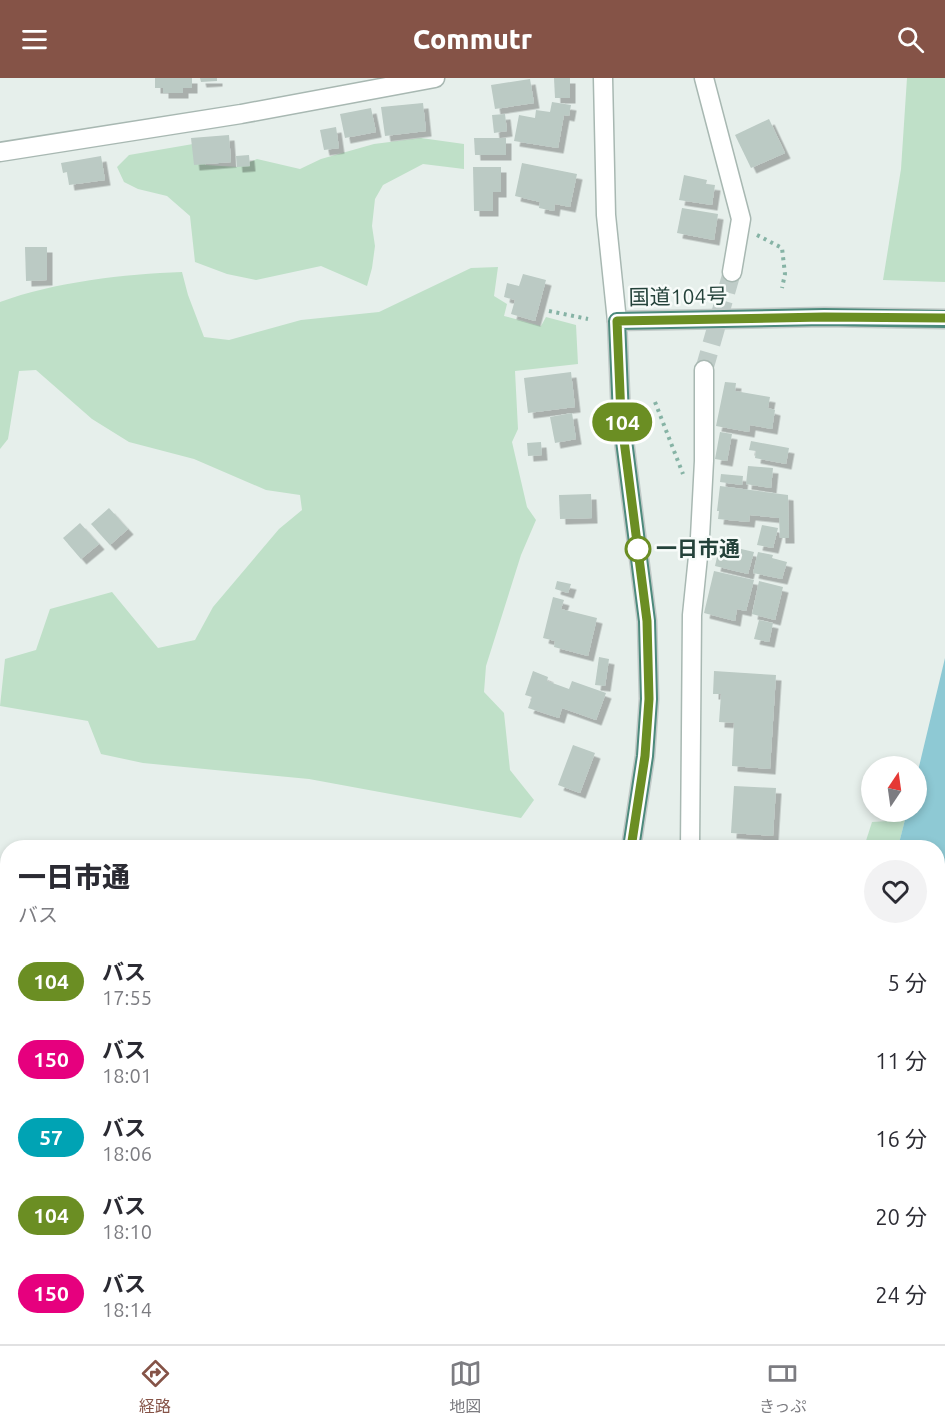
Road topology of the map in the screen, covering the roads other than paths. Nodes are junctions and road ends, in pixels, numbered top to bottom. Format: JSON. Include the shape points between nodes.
{"nodes":[{"id":1,"x":435,"y":78,"type":"edge"},
{"id":2,"x":603,"y":78,"type":"edge"},
{"id":3,"x":704,"y":78,"type":"edge"},
{"id":4,"x":0,"y":152,"type":"edge"},
{"id":5,"x":732,"y":272,"type":"tunnel mouth"},
{"id":6,"x":945,"y":318,"type":"edge"},
{"id":7,"x":617,"y":321,"type":"junction"},
{"id":8,"x":704,"y":370,"type":"tunnel mouth"},
{"id":9,"x":632,"y":840,"type":"edge"},
{"id":10,"x":690,"y":840,"type":"edge"}],
"edges":[{"from":1,"to":4,"type":"street","via":[[242,114]]},
{"from":2,"to":7,"type":"street","via":[[606,215]]},
{"from":3,"to":5,"type":"street","via":[[741,219]]},
{"from":6,"to":7,"type":"highway","name":"国道104号"},
{"from":7,"to":9,"type":"highway","name":"国道104号","via":[[621,417],[647,621],[649,699]]},
{"from":8,"to":10,"type":"street","via":[[705,461],[692,615]]}]}
